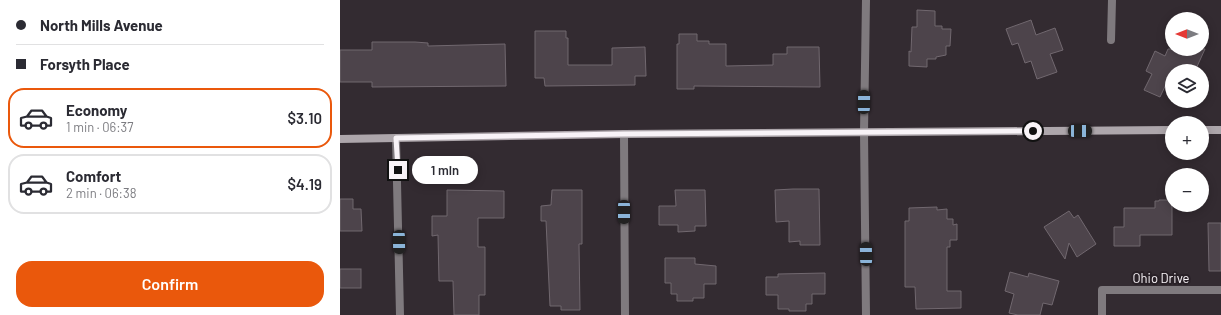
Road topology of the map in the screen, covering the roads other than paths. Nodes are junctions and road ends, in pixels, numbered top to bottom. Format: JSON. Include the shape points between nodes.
{"nodes":[{"id":1,"x":866,"y":0,"type":"edge"},
{"id":2,"x":1112,"y":0,"type":"edge"},
{"id":3,"x":1110,"y":40,"type":"dead end"},
{"id":4,"x":1165,"y":130,"type":"edge"},
{"id":5,"x":1209,"y":130,"type":"edge"},
{"id":6,"x":1221,"y":130,"type":"edge"},
{"id":7,"x":864,"y":132,"type":"junction"},
{"id":8,"x":624,"y":134,"type":"junction"},
{"id":9,"x":340,"y":138,"type":"edge"},
{"id":10,"x":396,"y":138,"type":"junction"},
{"id":11,"x":1221,"y":290,"type":"edge"},
{"id":12,"x":400,"y":315,"type":"edge"},
{"id":13,"x":625,"y":315,"type":"edge"},
{"id":14,"x":866,"y":315,"type":"edge"},
{"id":15,"x":1102,"y":315,"type":"edge"}],
"edges":[{"from":1,"to":7,"type":"street"},
{"from":2,"to":3,"type":"street"},
{"from":4,"to":7,"type":"main road"},
{"from":5,"to":6,"type":"main road"},
{"from":7,"to":8,"type":"main road"},
{"from":7,"to":14,"type":"street"},
{"from":8,"to":10,"type":"main road"},
{"from":8,"to":13,"type":"street"},
{"from":9,"to":10,"type":"main road"},
{"from":10,"to":12,"type":"street"},
{"from":11,"to":15,"type":"street","name":"Ohio Drive","via":[[1102,290]]}]}
